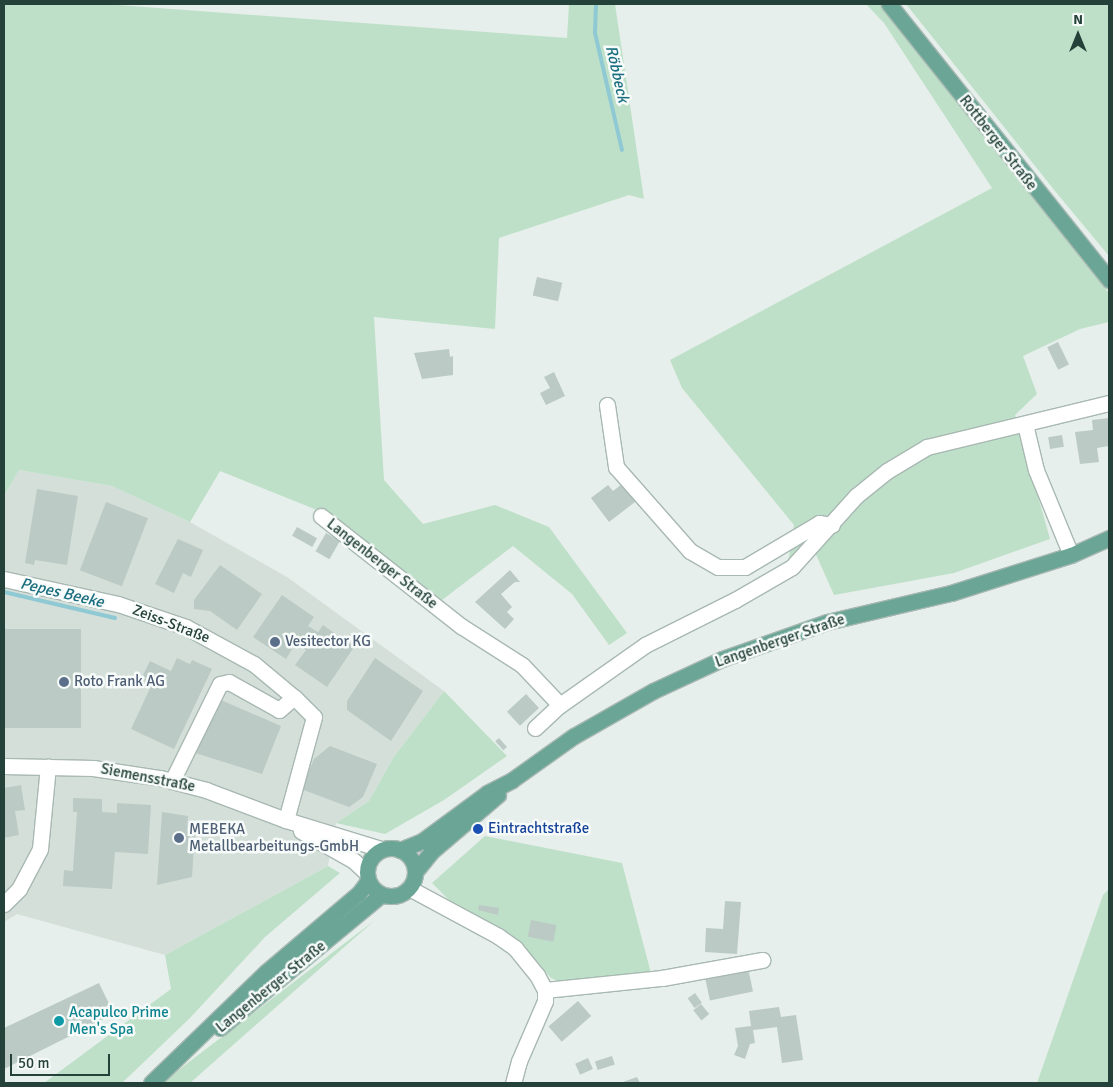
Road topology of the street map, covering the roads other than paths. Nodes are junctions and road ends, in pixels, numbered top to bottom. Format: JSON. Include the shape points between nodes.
{"nodes":[{"id":1,"x":889,"y":4,"type":"edge"},
{"id":2,"x":1109,"y":280,"type":"edge"},
{"id":3,"x":1109,"y":403,"type":"edge"},
{"id":4,"x":607,"y":405,"type":"dead end"},
{"id":5,"x":1025,"y":424,"type":"junction"},
{"id":6,"x":321,"y":516,"type":"dead end"},
{"id":7,"x":832,"y":525,"type":"junction"},
{"id":8,"x":1109,"y":538,"type":"edge"},
{"id":9,"x":1071,"y":555,"type":"junction"},
{"id":10,"x":4,"y":579,"type":"edge"},
{"id":11,"x":294,"y":696,"type":"junction"},
{"id":12,"x":560,"y":705,"type":"junction"},
{"id":13,"x":535,"y":728,"type":"dead end"},
{"id":14,"x":4,"y":766,"type":"edge"},
{"id":15,"x":48,"y":766,"type":"junction"},
{"id":16,"x":512,"y":780,"type":"junction"},
{"id":17,"x":172,"y":781,"type":"junction"},
{"id":18,"x":286,"y":820,"type":"junction"},
{"id":19,"x":381,"y":849,"type":"junction"},
{"id":20,"x":400,"y":850,"type":"junction"},
{"id":21,"x":416,"y":872,"type":"junction"},
{"id":22,"x":367,"y":877,"type":"junction"},
{"id":23,"x":409,"y":888,"type":"junction"},
{"id":24,"x":382,"y":894,"type":"junction"},
{"id":25,"x":4,"y":904,"type":"edge"},
{"id":26,"x":762,"y":960,"type":"dead end"},
{"id":27,"x":545,"y":990,"type":"junction"},
{"id":28,"x":154,"y":1080,"type":"edge"},
{"id":29,"x":513,"y":1083,"type":"edge"}],
"edges":[{"from":1,"to":2,"type":"main road","name":"Rottberger Straße"},
{"from":3,"to":5,"type":"street"},
{"from":4,"to":7,"type":"street","via":[[616,468],[690,551],[718,567],[745,567],[819,523]]},
{"from":5,"to":7,"type":"street","via":[[928,447],[887,471],[856,496]]},
{"from":5,"to":9,"type":"street","via":[[1036,470]]},
{"from":6,"to":12,"type":"street","name":"Langenberger Straße","via":[[461,626],[522,665]]},
{"from":7,"to":12,"type":"street","via":[[792,567],[645,645]]},
{"from":8,"to":9,"type":"main road","name":"Langenberger Straße"},
{"from":9,"to":16,"type":"main road","name":"Langenberger Straße","via":[[951,593],[827,622],[722,659],[653,690],[574,736]]},
{"from":10,"to":11,"type":"street","name":"Zeiss-Straße","via":[[118,604],[186,627],[254,664]]},
{"from":11,"to":17,"type":"street","via":[[279,710],[229,682],[220,684]]},
{"from":11,"to":18,"type":"street","name":"Zeiss-Straße","via":[[314,717]]},
{"from":12,"to":13,"type":"street"},
{"from":14,"to":15,"type":"street","name":"Siemensstraße"},
{"from":15,"to":17,"type":"street","name":"Siemensstraße","via":[[93,768]]},
{"from":15,"to":25,"type":"street","via":[[40,849],[19,889]]},
{"from":16,"to":20,"type":"main road","name":"Langenberger Straße","via":[[487,793],[422,841]]},
{"from":16,"to":21,"type":"main road","name":"Langenberger Straße","via":[[494,800],[431,852]]},
{"from":17,"to":18,"type":"street","name":"Siemensstraße"},
{"from":18,"to":19,"type":"street","name":"Siemensstraße"},
{"from":18,"to":22,"type":"street","name":"Siemensstraße","via":[[354,861]]},
{"from":19,"to":20,"type":"main road"},
{"from":19,"to":22,"type":"main road","via":[[367,862]]},
{"from":20,"to":21,"type":"main road","via":[[408,854]]},
{"from":21,"to":23,"type":"main road"},
{"from":22,"to":24,"type":"main road"},
{"from":22,"to":28,"type":"main road","name":"Langenberger Straße","via":[[359,893],[266,972]]},
{"from":23,"to":24,"type":"main road","via":[[391,897]]},
{"from":23,"to":27,"type":"street","via":[[478,924],[515,948],[531,964]]},
{"from":24,"to":28,"type":"main road","name":"Langenberger Straße","via":[[276,984]]},
{"from":26,"to":27,"type":"street","via":[[662,978]]},
{"from":27,"to":29,"type":"street","via":[[543,1007],[519,1060]]}]}
